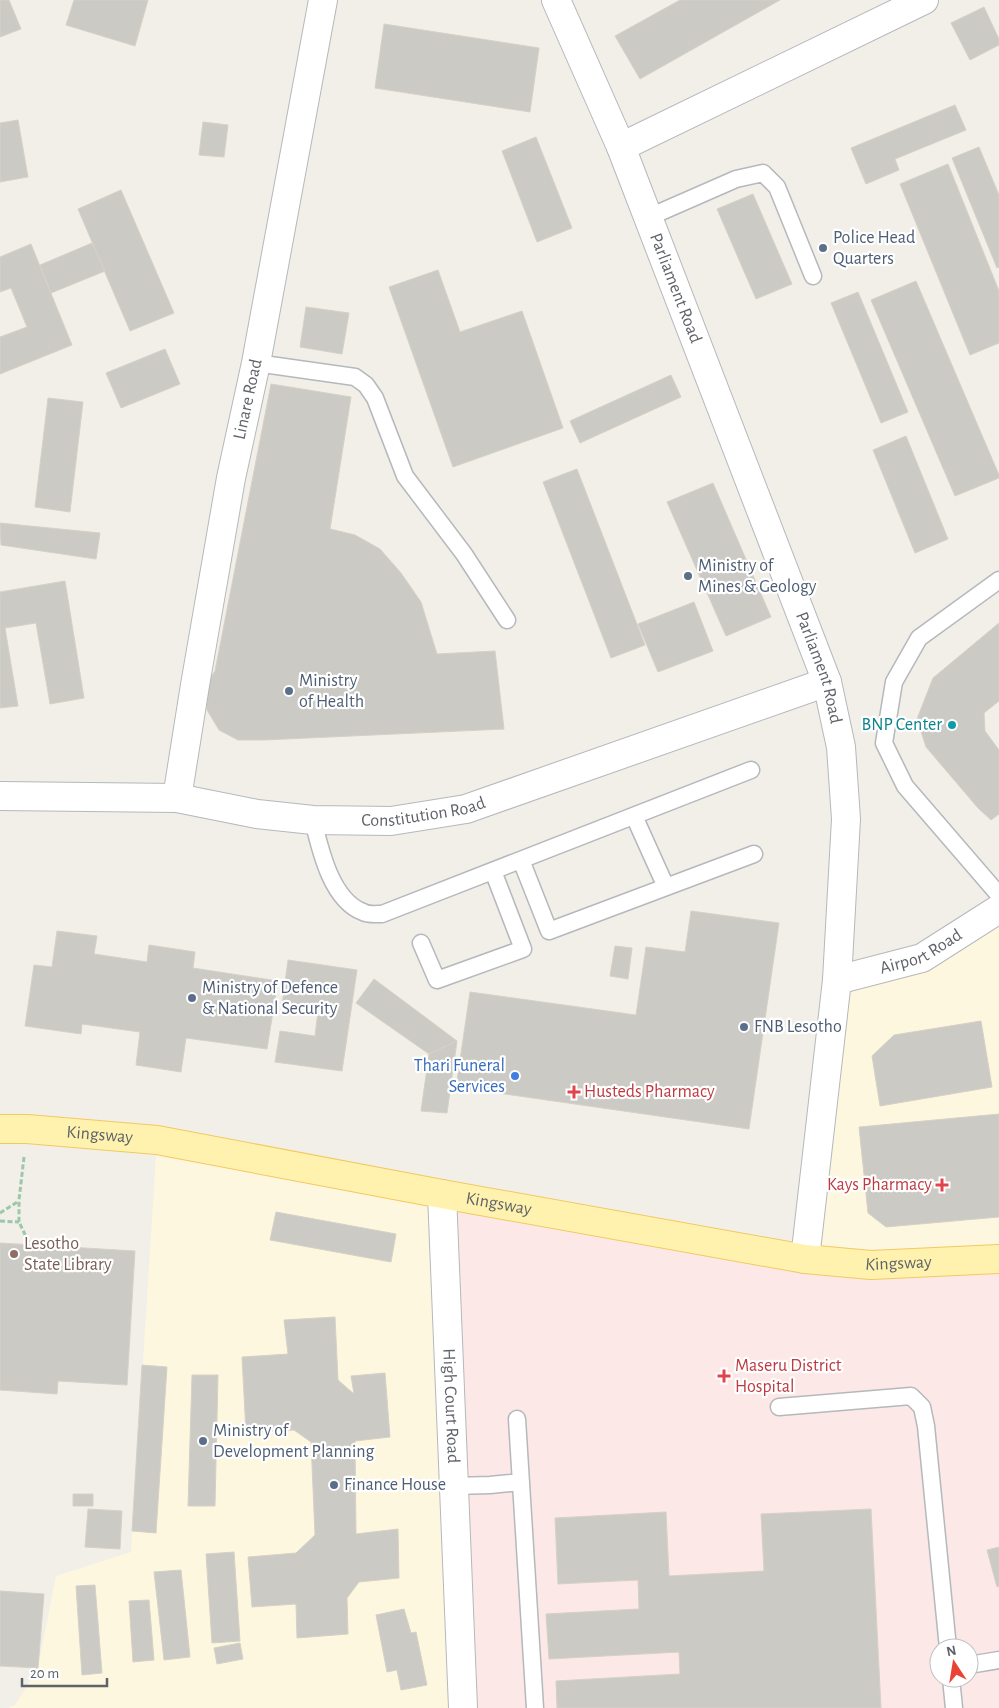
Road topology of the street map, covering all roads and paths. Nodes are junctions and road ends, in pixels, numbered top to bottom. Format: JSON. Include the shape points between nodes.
{"nodes":[{"id":1,"x":323,"y":0,"type":"edge"},
{"id":2,"x":556,"y":0,"type":"edge"},
{"id":3,"x":924,"y":0,"type":"edge"},
{"id":4,"x":621,"y":147,"type":"junction"},
{"id":5,"x":647,"y":218,"type":"junction"},
{"id":6,"x":813,"y":276,"type":"dead end"},
{"id":7,"x":256,"y":363,"type":"junction"},
{"id":8,"x":999,"y":580,"type":"edge"},
{"id":9,"x":507,"y":620,"type":"dead end"},
{"id":10,"x":827,"y":682,"type":"junction"},
{"id":11,"x":751,"y":770,"type":"dead end"},
{"id":12,"x":0,"y":796,"type":"edge"},
{"id":13,"x":177,"y":798,"type":"junction"},
{"id":14,"x":634,"y":816,"type":"junction"},
{"id":15,"x":313,"y":820,"type":"junction"},
{"id":16,"x":754,"y":854,"type":"dead end"},
{"id":17,"x":522,"y":860,"type":"junction"},
{"id":18,"x":493,"y":872,"type":"junction"},
{"id":19,"x":666,"y":887,"type":"junction"},
{"id":20,"x":999,"y":895,"type":"edge"},
{"id":21,"x":999,"y":909,"type":"edge"},
{"id":22,"x":421,"y":943,"type":"dead end"},
{"id":23,"x":837,"y":980,"type":"junction"},
{"id":24,"x":0,"y":1129,"type":"edge"},
{"id":25,"x":27,"y":1129,"type":"junction"},
{"id":26,"x":442,"y":1194,"type":"junction"},
{"id":27,"x":19,"y":1200,"type":"junction"},
{"id":28,"x":0,"y":1213,"type":"edge"},
{"id":29,"x":0,"y":1221,"type":"edge"},
{"id":30,"x":19,"y":1222,"type":"junction"},
{"id":31,"x":30,"y":1245,"type":"dead end"},
{"id":32,"x":805,"y":1259,"type":"junction"},
{"id":33,"x":999,"y":1259,"type":"edge"},
{"id":34,"x":779,"y":1407,"type":"dead end"},
{"id":35,"x":517,"y":1419,"type":"dead end"},
{"id":36,"x":521,"y":1482,"type":"junction"},
{"id":37,"x":454,"y":1486,"type":"junction"},
{"id":38,"x":947,"y":1638,"type":"edge"},
{"id":39,"x":999,"y":1660,"type":"edge"},
{"id":40,"x":979,"y":1663,"type":"edge"},
{"id":41,"x":952,"y":1688,"type":"edge"},
{"id":42,"x":463,"y":1708,"type":"edge"},
{"id":43,"x":535,"y":1708,"type":"edge"},
{"id":44,"x":954,"y":1708,"type":"edge"}],
"edges":[{"from":1,"to":7,"type":"street","name":"Linare Road"},
{"from":2,"to":4,"type":"street","name":"Parliament Road"},
{"from":3,"to":4,"type":"street"},
{"from":4,"to":5,"type":"street","name":"Parliament Road"},
{"from":5,"to":6,"type":"lane","via":[[736,179],[763,173],[777,187]]},
{"from":5,"to":10,"type":"street","name":"Parliament Road"},
{"from":7,"to":9,"type":"lane","via":[[355,377],[366,385],[375,398],[405,476],[464,554]]},
{"from":7,"to":13,"type":"street","name":"Linare Road","via":[[229,487]]},
{"from":8,"to":20,"type":"lane","via":[[918,638],[894,682],[884,743],[906,786]]},
{"from":10,"to":15,"type":"street","name":"Constitution Road","via":[[466,809],[391,821]]},
{"from":10,"to":23,"type":"street","name":"Parliament Road","via":[[841,747],[846,819]]},
{"from":11,"to":14,"type":"lane"},
{"from":12,"to":13,"type":"street","name":"Constitution Road"},
{"from":13,"to":15,"type":"street","name":"Constitution Road","via":[[257,814]]},
{"from":14,"to":17,"type":"lane"},
{"from":14,"to":19,"type":"lane"},
{"from":15,"to":18,"type":"lane","via":[[336,889],[349,905],[364,913],[390,912]]},
{"from":16,"to":19,"type":"lane"},
{"from":17,"to":18,"type":"lane"},
{"from":17,"to":19,"type":"lane","via":[[549,932]]},
{"from":18,"to":22,"type":"lane","via":[[523,949],[437,980]]},
{"from":21,"to":23,"type":"street","name":"Airport Road","via":[[922,958]]},
{"from":23,"to":32,"type":"street","name":"Parliament Road"},
{"from":24,"to":25,"type":"main road","name":"Kingsway"},
{"from":25,"to":26,"type":"main road","name":"Kingsway","via":[[157,1140]]},
{"from":25,"to":27,"type":"path"},
{"from":26,"to":32,"type":"main road","name":"Kingsway"},
{"from":26,"to":37,"type":"street","name":"High Court Road"},
{"from":27,"to":28,"type":"path"},
{"from":27,"to":30,"type":"path"},
{"from":29,"to":30,"type":"path"},
{"from":30,"to":31,"type":"path"},
{"from":32,"to":33,"type":"main road","name":"Kingsway","via":[[871,1265]]},
{"from":34,"to":38,"type":"lane","via":[[911,1396],[922,1406]]},
{"from":35,"to":36,"type":"lane"},
{"from":36,"to":37,"type":"lane"},
{"from":36,"to":43,"type":"lane"},
{"from":37,"to":42,"type":"street","name":"High Court Road"},
{"from":39,"to":40,"type":"lane"},
{"from":41,"to":44,"type":"lane"}]}
